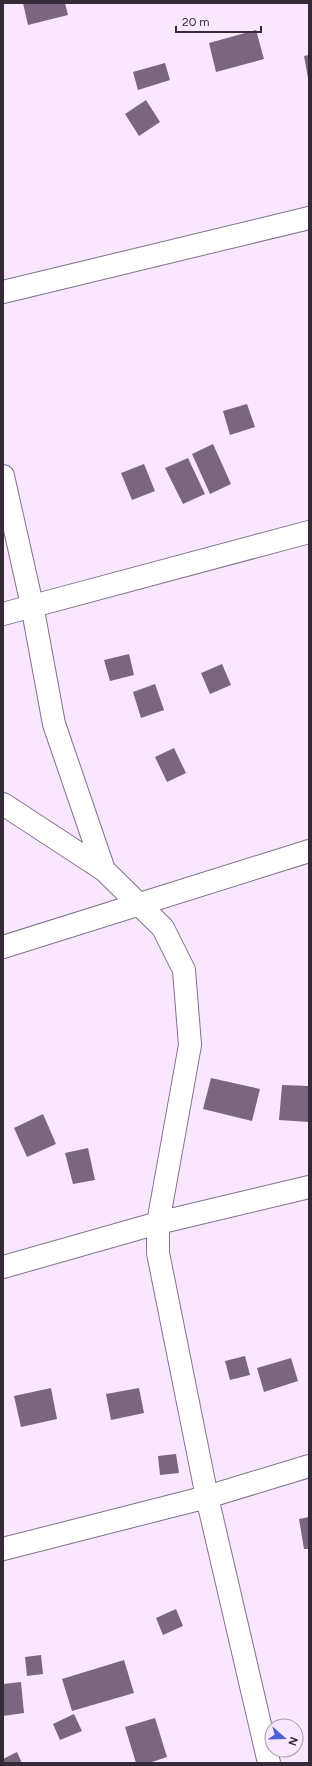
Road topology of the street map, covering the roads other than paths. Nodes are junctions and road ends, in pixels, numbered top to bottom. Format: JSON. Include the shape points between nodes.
{"nodes":[{"id":1,"x":309,"y":218,"type":"edge"},
{"id":2,"x":3,"y":292,"type":"edge"},
{"id":3,"x":3,"y":476,"type":"edge"},
{"id":4,"x":309,"y":532,"type":"edge"},
{"id":5,"x":32,"y":605,"type":"junction"},
{"id":6,"x":3,"y":614,"type":"edge"},
{"id":7,"x":3,"y":804,"type":"edge"},
{"id":8,"x":309,"y":851,"type":"edge"},
{"id":9,"x":104,"y":870,"type":"junction"},
{"id":10,"x":138,"y":904,"type":"junction"},
{"id":11,"x":3,"y":947,"type":"edge"},
{"id":12,"x":309,"y":1187,"type":"edge"},
{"id":13,"x":158,"y":1223,"type":"junction"},
{"id":14,"x":3,"y":1267,"type":"edge"},
{"id":15,"x":309,"y":1466,"type":"edge"},
{"id":16,"x":207,"y":1497,"type":"junction"},
{"id":17,"x":3,"y":1549,"type":"edge"},
{"id":18,"x":269,"y":1763,"type":"edge"}],
"edges":[{"from":1,"to":2,"type":"street"},
{"from":3,"to":5,"type":"street"},
{"from":4,"to":5,"type":"street"},
{"from":5,"to":6,"type":"street"},
{"from":5,"to":9,"type":"street","via":[[54,724]]},
{"from":7,"to":9,"type":"street"},
{"from":8,"to":10,"type":"street"},
{"from":9,"to":10,"type":"street"},
{"from":10,"to":11,"type":"street"},
{"from":10,"to":13,"type":"street","via":[[163,928],[184,970],[190,1046]]},
{"from":12,"to":13,"type":"street"},
{"from":13,"to":14,"type":"street"},
{"from":13,"to":16,"type":"street","via":[[158,1253]]},
{"from":15,"to":16,"type":"street"},
{"from":16,"to":17,"type":"street"},
{"from":16,"to":18,"type":"street"}]}
